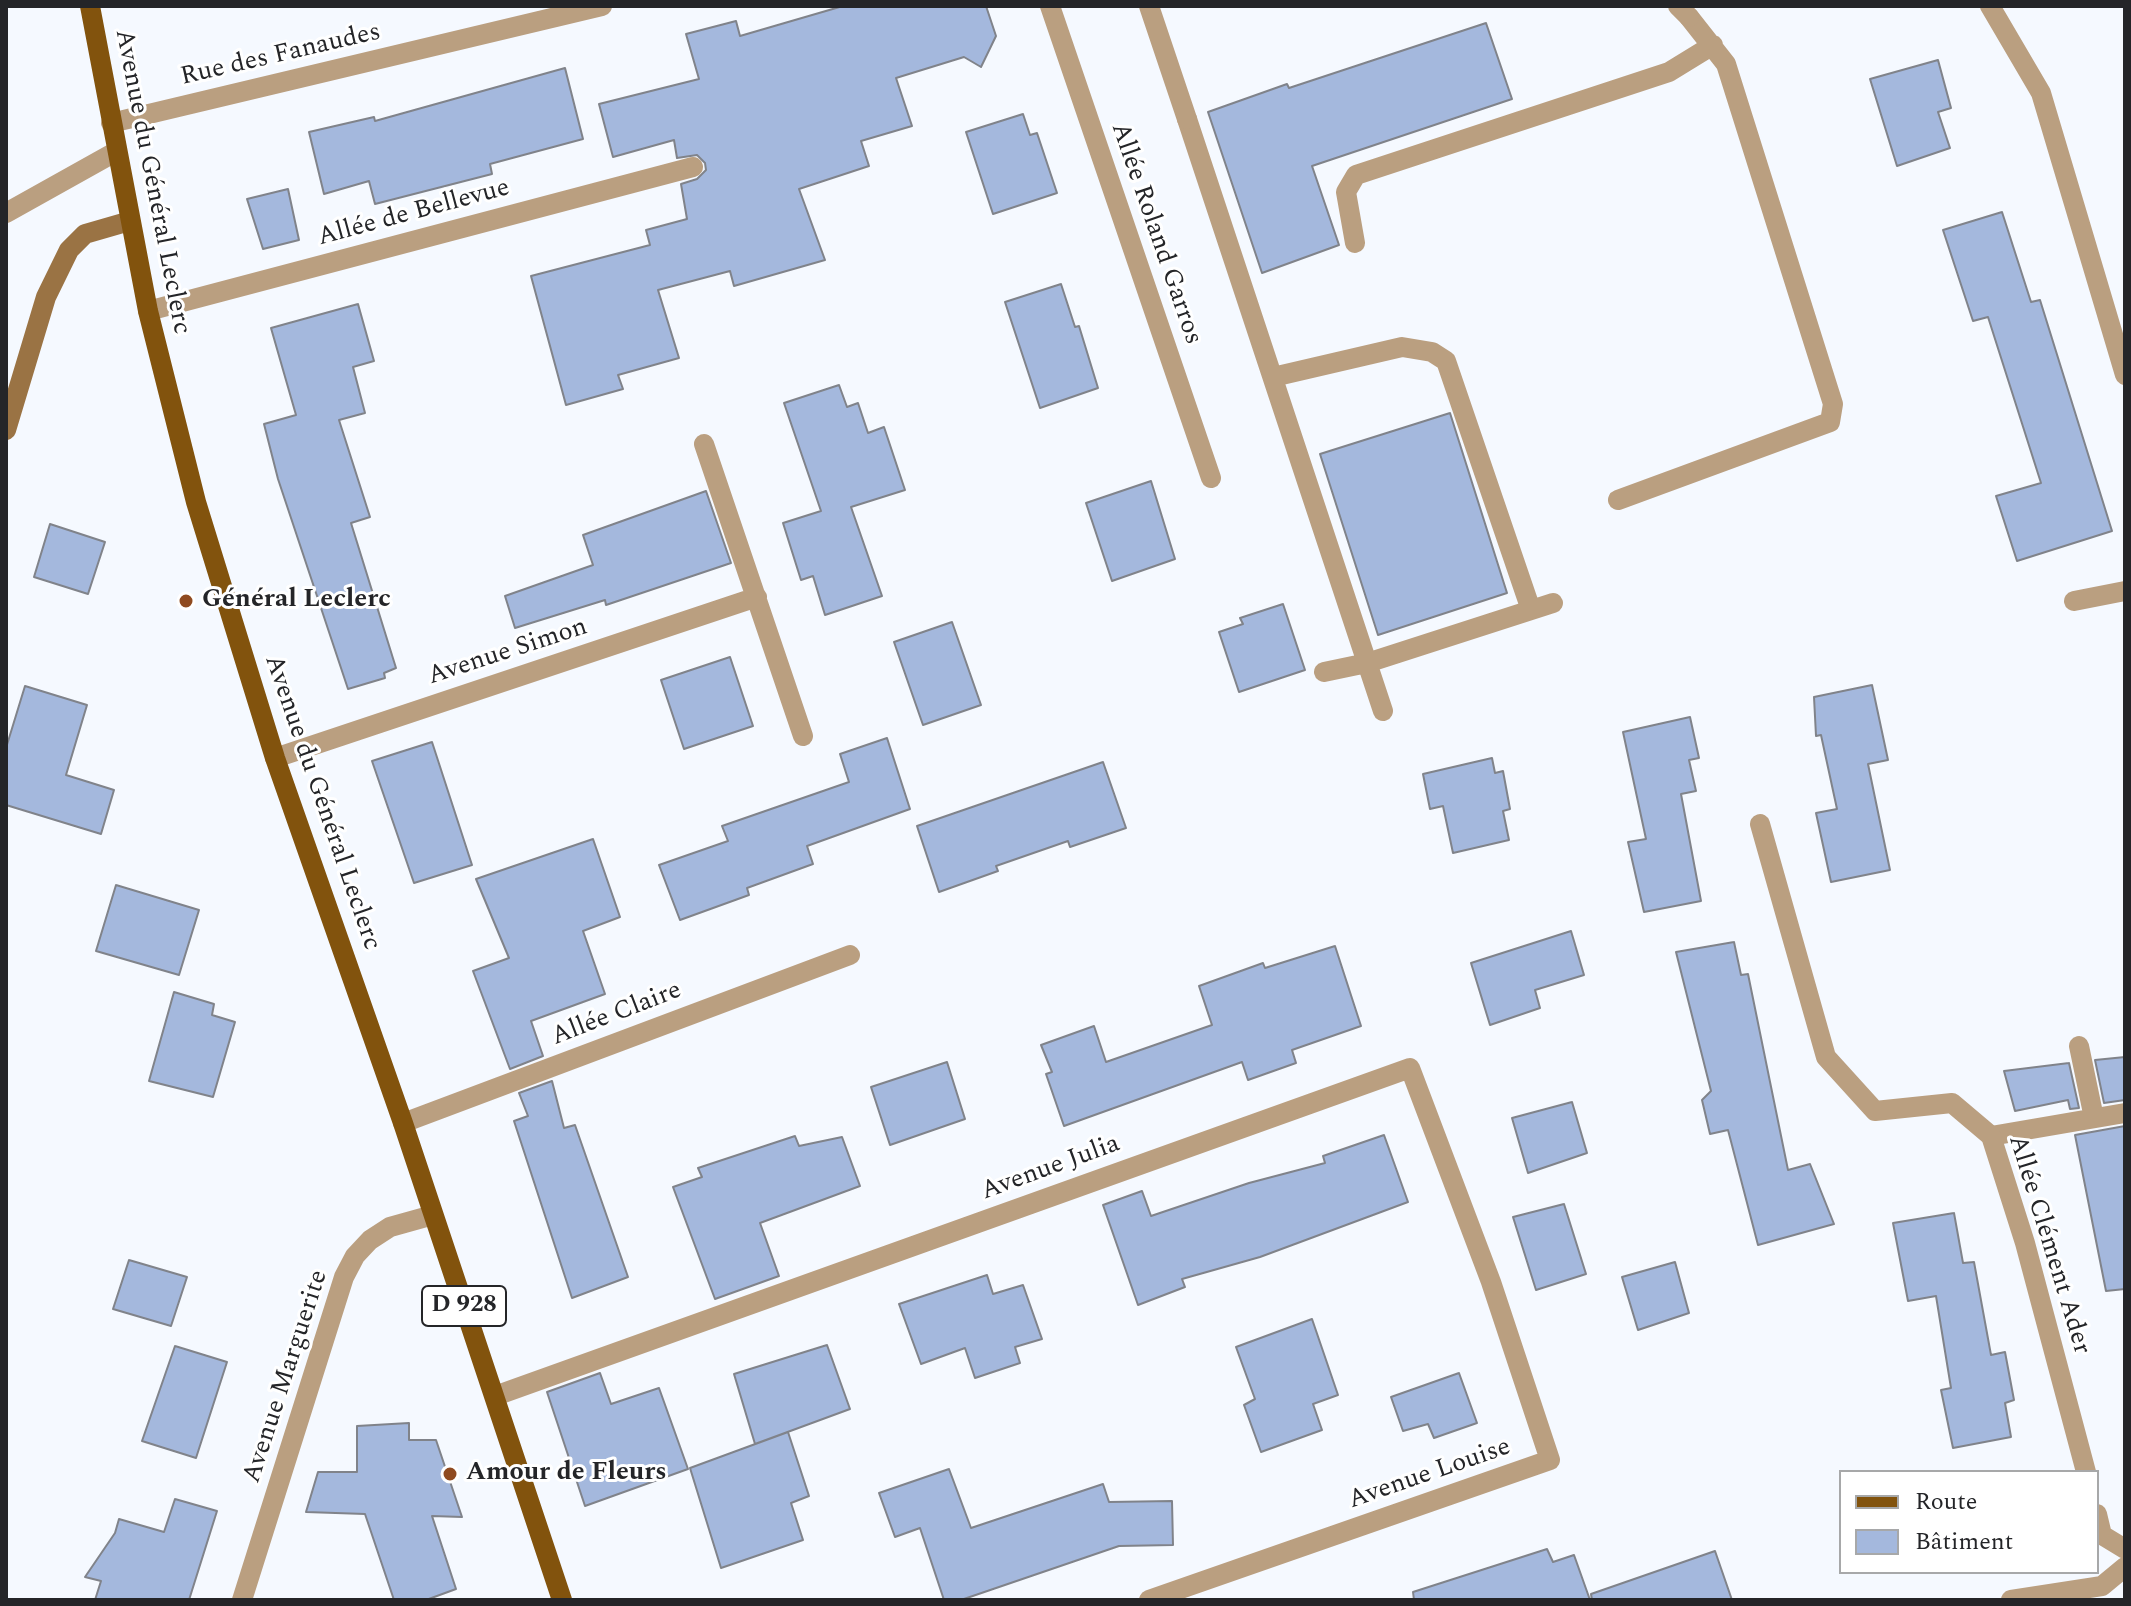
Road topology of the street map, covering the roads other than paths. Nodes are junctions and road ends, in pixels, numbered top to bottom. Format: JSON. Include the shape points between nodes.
{"nodes":[{"id":1,"x":90,"y":6,"type":"edge"},
{"id":2,"x":602,"y":6,"type":"edge"},
{"id":3,"x":1050,"y":6,"type":"edge"},
{"id":4,"x":1149,"y":6,"type":"edge"},
{"id":5,"x":1990,"y":6,"type":"edge"},
{"id":6,"x":1683,"y":12,"type":"edge"},
{"id":7,"x":1713,"y":45,"type":"junction"},
{"id":8,"x":111,"y":123,"type":"junction"},
{"id":9,"x":117,"y":151,"type":"junction"},
{"id":10,"x":693,"y":167,"type":"dead end"},
{"id":11,"x":6,"y":213,"type":"edge"},
{"id":12,"x":130,"y":221,"type":"junction"},
{"id":13,"x":1355,"y":243,"type":"dead end"},
{"id":14,"x":148,"y":311,"type":"junction"},
{"id":15,"x":2125,"y":375,"type":"edge"},
{"id":16,"x":1273,"y":377,"type":"junction"},
{"id":17,"x":6,"y":430,"type":"edge"},
{"id":18,"x":704,"y":444,"type":"dead end"},
{"id":19,"x":1211,"y":478,"type":"dead end"},
{"id":20,"x":1618,"y":500,"type":"dead end"},
{"id":21,"x":2125,"y":591,"type":"edge"},
{"id":22,"x":757,"y":597,"type":"junction"},
{"id":23,"x":2074,"y":601,"type":"dead end"},
{"id":24,"x":1553,"y":603,"type":"dead end"},
{"id":25,"x":1531,"y":610,"type":"junction"},
{"id":26,"x":1367,"y":663,"type":"junction"},
{"id":27,"x":1324,"y":672,"type":"dead end"},
{"id":28,"x":1383,"y":711,"type":"dead end"},
{"id":29,"x":803,"y":736,"type":"dead end"},
{"id":30,"x":275,"y":758,"type":"junction"},
{"id":31,"x":1760,"y":824,"type":"dead end"},
{"id":32,"x":850,"y":955,"type":"dead end"},
{"id":33,"x":2079,"y":1046,"type":"dead end"},
{"id":34,"x":2125,"y":1113,"type":"edge"},
{"id":35,"x":2094,"y":1118,"type":"junction"},
{"id":36,"x":403,"y":1123,"type":"junction"},
{"id":37,"x":1991,"y":1136,"type":"junction"},
{"id":38,"x":433,"y":1215,"type":"junction"},
{"id":39,"x":1491,"y":1282,"type":"joint"},
{"id":40,"x":495,"y":1396,"type":"junction"},
{"id":41,"x":2085,"y":1470,"type":"edge"},
{"id":42,"x":2099,"y":1522,"type":"edge"},
{"id":43,"x":2125,"y":1549,"type":"edge"},
{"id":44,"x":2125,"y":1567,"type":"edge"},
{"id":45,"x":242,"y":1600,"type":"edge"},
{"id":46,"x":562,"y":1600,"type":"edge"},
{"id":47,"x":1149,"y":1600,"type":"edge"},
{"id":48,"x":2011,"y":1600,"type":"edge"}],
"edges":[{"from":1,"to":8,"type":"main road","name":"Avenue du Général Leclerc","number":"D 928"},
{"from":2,"to":8,"type":"street","name":"Rue des Fanaudes"},
{"from":3,"to":19,"type":"street","name":"Allée Roland Garros"},
{"from":4,"to":16,"type":"street"},
{"from":5,"to":15,"type":"street","via":[[2041,93]]},
{"from":6,"to":7,"type":"street"},
{"from":7,"to":13,"type":"street","via":[[1669,72],[1356,175],[1346,192]]},
{"from":7,"to":20,"type":"street","via":[[1726,64],[1833,404],[1830,422]]},
{"from":8,"to":9,"type":"main road","name":"Avenue du Général Leclerc","number":"D 928"},
{"from":9,"to":11,"type":"street"},
{"from":9,"to":12,"type":"main road","name":"Avenue du Général Leclerc","number":"D 928"},
{"from":10,"to":14,"type":"street","name":"Allée de Bellevue"},
{"from":12,"to":14,"type":"main road","name":"Avenue du Général Leclerc","number":"D 928"},
{"from":12,"to":17,"type":"street","via":[[85,234],[69,250],[46,297]]},
{"from":14,"to":30,"type":"main road","name":"Avenue du Général Leclerc","number":"D 928","via":[[196,502]]},
{"from":16,"to":25,"type":"street","via":[[1402,347],[1432,352],[1446,361]]},
{"from":16,"to":26,"type":"street"},
{"from":18,"to":22,"type":"street"},
{"from":21,"to":23,"type":"street"},
{"from":22,"to":29,"type":"street"},
{"from":22,"to":30,"type":"street","name":"Avenue Simon"},
{"from":24,"to":25,"type":"street"},
{"from":25,"to":26,"type":"street"},
{"from":26,"to":27,"type":"street"},
{"from":26,"to":28,"type":"street"},
{"from":30,"to":36,"type":"main road","name":"Avenue du Général Leclerc","number":"D 928"},
{"from":31,"to":37,"type":"street","name":"Allée Clément Ader","via":[[1826,1057],[1875,1111],[1952,1103]]},
{"from":32,"to":36,"type":"street","name":"Allée Claire"},
{"from":33,"to":35,"type":"street"},
{"from":34,"to":35,"type":"street"},
{"from":35,"to":37,"type":"street"},
{"from":36,"to":38,"type":"main road","name":"Avenue du Général Leclerc","number":"D 928"},
{"from":37,"to":41,"type":"street","name":"Allée Clément Ader"},
{"from":38,"to":40,"type":"main road","name":"Avenue du Général Leclerc","number":"D 928"},
{"from":38,"to":45,"type":"street","name":"Avenue Marguerite","via":[[390,1227],[370,1240],[349,1266]]},
{"from":39,"to":40,"type":"street","name":"Avenue Julia","via":[[1410,1068]]},
{"from":39,"to":47,"type":"street","name":"Avenue Louise","via":[[1550,1460]]},
{"from":40,"to":46,"type":"main road","name":"Avenue du Général Leclerc","number":"D 928"},
{"from":42,"to":43,"type":"street","via":[[2102,1535]]},
{"from":44,"to":48,"type":"street","via":[[2102,1586]]}]}
